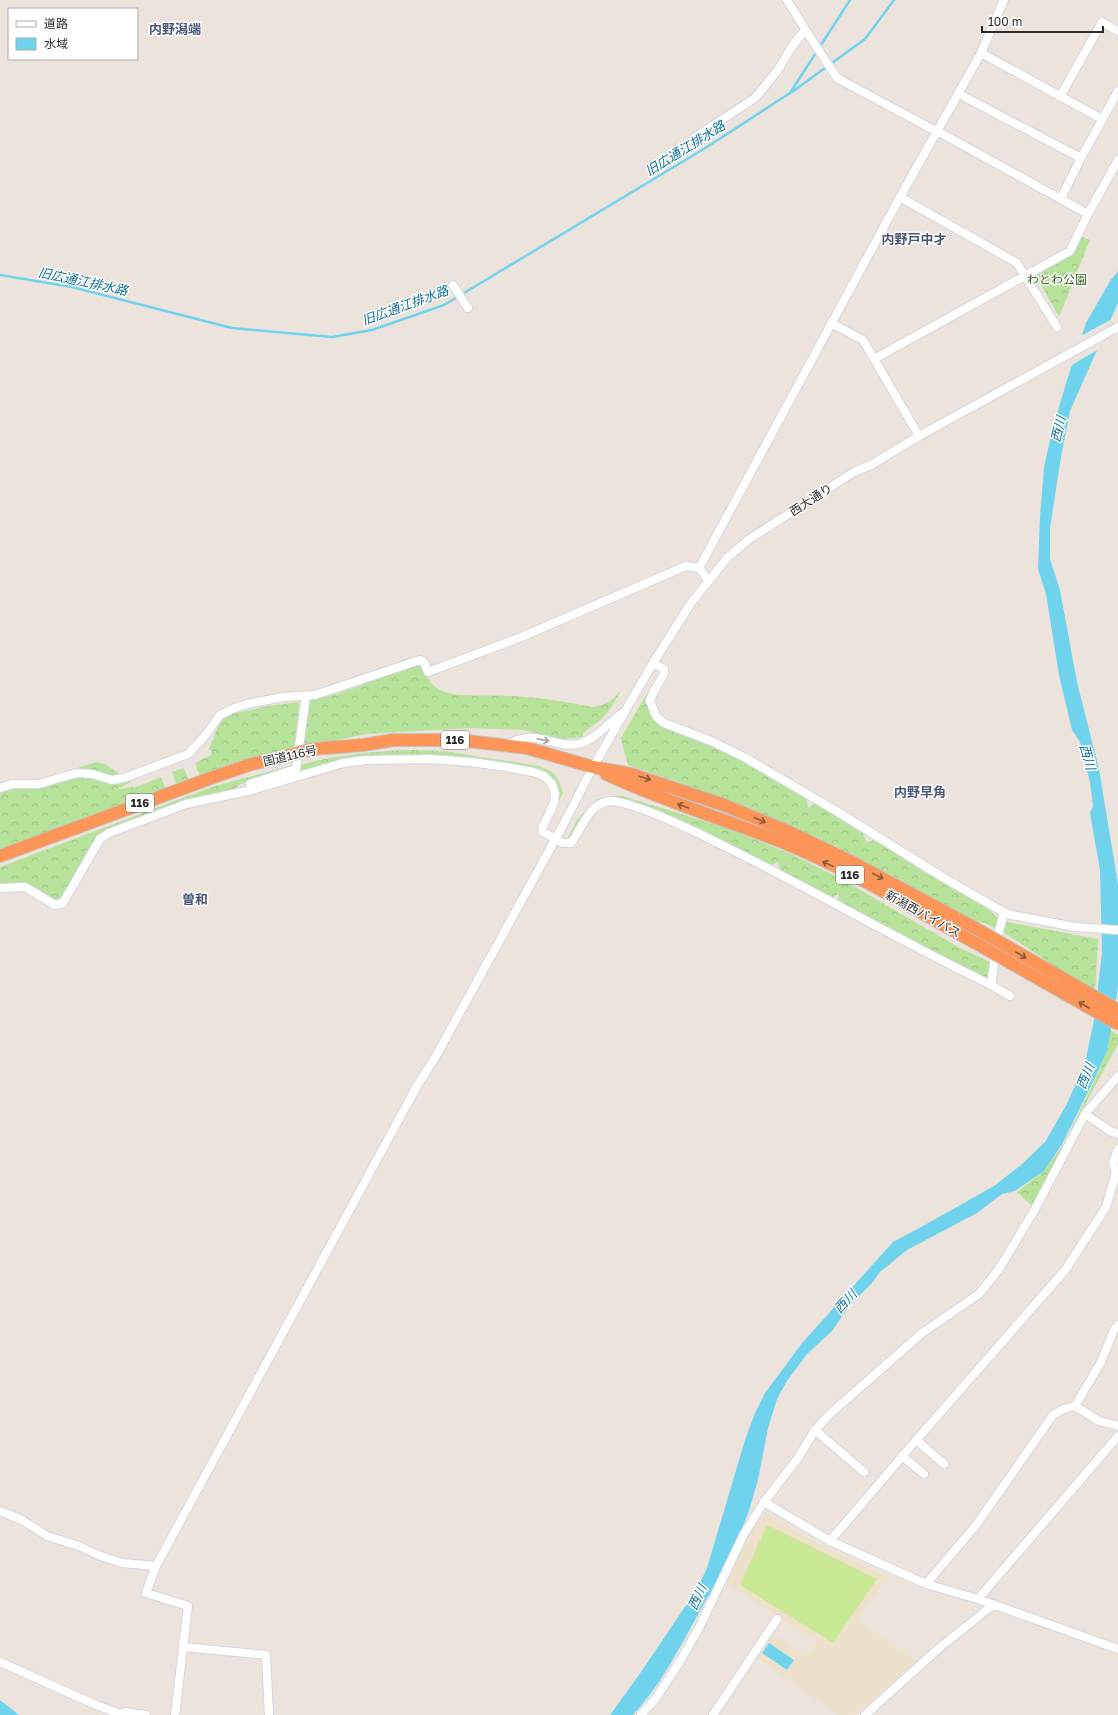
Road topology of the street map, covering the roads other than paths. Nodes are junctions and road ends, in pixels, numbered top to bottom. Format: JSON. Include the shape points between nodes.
{"nodes":[{"id":1,"x":787,"y":0,"type":"edge"},
{"id":2,"x":1004,"y":0,"type":"edge"},
{"id":3,"x":1118,"y":31,"type":"edge"},
{"id":4,"x":806,"y":32,"type":"junction"},
{"id":5,"x":981,"y":53,"type":"junction"},
{"id":6,"x":1118,"y":91,"type":"edge"},
{"id":7,"x":959,"y":94,"type":"junction"},
{"id":8,"x":1060,"y":97,"type":"junction"},
{"id":9,"x":1102,"y":119,"type":"junction"},
{"id":10,"x":937,"y":131,"type":"junction"},
{"id":11,"x":694,"y":138,"type":"dead end"},
{"id":12,"x":1081,"y":158,"type":"junction"},
{"id":13,"x":1118,"y":160,"type":"edge"},
{"id":14,"x":900,"y":197,"type":"junction"},
{"id":15,"x":1060,"y":198,"type":"junction"},
{"id":16,"x":1088,"y":214,"type":"junction"},
{"id":17,"x":1026,"y":276,"type":"junction"},
{"id":18,"x":453,"y":284,"type":"dead end"},
{"id":19,"x":468,"y":308,"type":"dead end"},
{"id":20,"x":831,"y":323,"type":"junction"},
{"id":21,"x":1057,"y":327,"type":"dead end"},
{"id":22,"x":1115,"y":329,"type":"edge"},
{"id":23,"x":874,"y":359,"type":"junction"},
{"id":24,"x":919,"y":436,"type":"junction"},
{"id":25,"x":699,"y":568,"type":"junction"},
{"id":26,"x":708,"y":581,"type":"junction"},
{"id":27,"x":653,"y":663,"type":"junction"},
{"id":28,"x":306,"y":696,"type":"junction"},
{"id":29,"x":625,"y":711,"type":"junction"},
{"id":30,"x":505,"y":745,"type":"junction"},
{"id":31,"x":593,"y":768,"type":"junction"},
{"id":32,"x":0,"y":788,"type":"edge"},
{"id":33,"x":252,"y":790,"type":"junction"},
{"id":34,"x":554,"y":839,"type":"junction"},
{"id":35,"x":0,"y":856,"type":"edge"},
{"id":36,"x":0,"y":888,"type":"edge"},
{"id":37,"x":1004,"y":912,"type":"junction"},
{"id":38,"x":1118,"y":930,"type":"edge"},
{"id":39,"x":991,"y":985,"type":"junction"},
{"id":40,"x":1010,"y":996,"type":"dead end"},
{"id":41,"x":1118,"y":1010,"type":"edge"},
{"id":42,"x":1118,"y":1024,"type":"edge"},
{"id":43,"x":1118,"y":1076,"type":"edge"},
{"id":44,"x":1085,"y":1114,"type":"junction"},
{"id":45,"x":1118,"y":1134,"type":"edge"},
{"id":46,"x":1118,"y":1149,"type":"edge"},
{"id":47,"x":1118,"y":1325,"type":"edge"},
{"id":48,"x":1075,"y":1406,"type":"junction"},
{"id":49,"x":1118,"y":1426,"type":"edge"},
{"id":50,"x":815,"y":1430,"type":"junction"},
{"id":51,"x":1118,"y":1436,"type":"edge"},
{"id":52,"x":916,"y":1440,"type":"junction"},
{"id":53,"x":902,"y":1456,"type":"junction"},
{"id":54,"x":944,"y":1464,"type":"dead end"},
{"id":55,"x":864,"y":1472,"type":"dead end"},
{"id":56,"x":924,"y":1474,"type":"dead end"},
{"id":57,"x":764,"y":1502,"type":"junction"},
{"id":58,"x":0,"y":1511,"type":"edge"},
{"id":59,"x":830,"y":1541,"type":"junction"},
{"id":60,"x":156,"y":1566,"type":"junction"},
{"id":61,"x":926,"y":1584,"type":"junction"},
{"id":62,"x":978,"y":1599,"type":"junction"},
{"id":63,"x":993,"y":1605,"type":"junction"},
{"id":64,"x":777,"y":1619,"type":"dead end"},
{"id":65,"x":183,"y":1647,"type":"junction"},
{"id":66,"x":1118,"y":1650,"type":"edge"},
{"id":67,"x":0,"y":1662,"type":"edge"},
{"id":68,"x":146,"y":1715,"type":"edge"},
{"id":69,"x":175,"y":1715,"type":"edge"},
{"id":70,"x":269,"y":1715,"type":"edge"},
{"id":71,"x":641,"y":1715,"type":"edge"},
{"id":72,"x":713,"y":1715,"type":"edge"},
{"id":73,"x":865,"y":1715,"type":"edge"}],
"edges":[{"from":1,"to":4,"type":"street"},
{"from":2,"to":5,"type":"street"},
{"from":3,"to":8,"type":"street","via":[[1102,22]]},
{"from":4,"to":10,"type":"street","via":[[837,78]]},
{"from":4,"to":11,"type":"street","via":[[791,48],[778,70],[755,98]]},
{"from":5,"to":7,"type":"street"},
{"from":5,"to":8,"type":"street"},
{"from":6,"to":9,"type":"street"},
{"from":7,"to":10,"type":"street"},
{"from":7,"to":12,"type":"street"},
{"from":8,"to":9,"type":"street"},
{"from":9,"to":12,"type":"street"},
{"from":10,"to":14,"type":"street"},
{"from":10,"to":15,"type":"street"},
{"from":12,"to":15,"type":"street"},
{"from":13,"to":16,"type":"street"},
{"from":14,"to":17,"type":"street","via":[[1018,263]]},
{"from":14,"to":20,"type":"street"},
{"from":15,"to":16,"type":"street"},
{"from":16,"to":17,"type":"street","via":[[1070,251]]},
{"from":17,"to":21,"type":"street"},
{"from":17,"to":23,"type":"street"},
{"from":18,"to":19,"type":"street"},
{"from":20,"to":23,"type":"street","via":[[863,340]]},
{"from":20,"to":25,"type":"street"},
{"from":22,"to":24,"type":"street","name":"西大通り"},
{"from":23,"to":24,"type":"street"},
{"from":24,"to":26,"type":"street","name":"西大通り","via":[[871,465],[854,472],[760,532],[728,558]]},
{"from":25,"to":26,"type":"street"},
{"from":25,"to":28,"type":"street","via":[[686,566],[519,638],[428,672],[424,662],[420,660]]},
{"from":26,"to":27,"type":"street","name":"西大通り"},
{"from":27,"to":29,"type":"street","name":"西大通り"},
{"from":27,"to":37,"type":"street","via":[[664,669],[664,674],[650,701],[656,716],[664,723],[711,740],[744,757]]},
{"from":28,"to":32,"type":"street","via":[[255,702],[232,709],[220,715],[188,754],[124,778],[112,780],[77,773],[39,784],[13,784]]},
{"from":28,"to":33,"type":"street","via":[[296,769],[250,784]]},
{"from":30,"to":29,"type":"street","one_way":true,"via":[[532,738],[559,743],[579,743],[596,735]]},
{"from":29,"to":31,"type":"street","name":"西大通り"},
{"from":30,"to":31,"type":"highway","name":"国道116号","number":"116","via":[[527,748]]},
{"from":30,"to":35,"type":"highway","name":"国道116号","number":"116","bridge":true,"via":[[459,740],[393,740],[313,749],[252,764],[211,778]]},
{"from":31,"to":34,"type":"street","name":"西大通り"},
{"from":31,"to":41,"type":"highway","name":"新潟西バイパス","number":"116","one_way":true,"bridge":true,"via":[[631,774],[668,785],[787,831],[846,859],[975,928]]},
{"from":42,"to":31,"type":"highway","name":"新潟西バイパス","number":"116","one_way":true,"bridge":true,"via":[[847,873],[783,843],[646,792]]},
{"from":33,"to":34,"type":"street","via":[[343,763],[366,760],[429,759],[506,767],[544,776],[552,784],[555,793],[554,803],[542,829]]},
{"from":33,"to":36,"type":"street","via":[[186,804],[109,833],[100,839],[63,903],[55,905],[25,887]]},
{"from":34,"to":39,"type":"street","via":[[563,843],[571,842],[591,811],[609,801],[622,802],[704,835]]},
{"from":34,"to":60,"type":"street","name":"西大通り"},
{"from":37,"to":38,"type":"street","via":[[1075,927]]},
{"from":37,"to":39,"type":"street"},
{"from":39,"to":40,"type":"street"},
{"from":43,"to":44,"type":"street"},
{"from":44,"to":45,"type":"street"},
{"from":44,"to":50,"type":"street","via":[[1027,1223],[979,1294],[922,1333]]},
{"from":46,"to":52,"type":"street","via":[[1113,1163],[1116,1173],[1106,1207],[1066,1269]]},
{"from":47,"to":48,"type":"street","via":[[1101,1362]]},
{"from":48,"to":49,"type":"street","via":[[1099,1421]]},
{"from":48,"to":61,"type":"street","via":[[1053,1415],[977,1524]]},
{"from":50,"to":55,"type":"street"},
{"from":50,"to":57,"type":"street","via":[[798,1458]]},
{"from":51,"to":62,"type":"street"},
{"from":52,"to":53,"type":"street"},
{"from":52,"to":54,"type":"street"},
{"from":53,"to":56,"type":"street"},
{"from":53,"to":59,"type":"street"},
{"from":57,"to":59,"type":"street"},
{"from":57,"to":71,"type":"street","via":[[744,1534],[679,1663],[656,1698]]},
{"from":58,"to":60,"type":"street","via":[[22,1520],[47,1536],[98,1555],[122,1563]]},
{"from":59,"to":61,"type":"street"},
{"from":60,"to":65,"type":"street","name":"西大通り","via":[[146,1593],[188,1606]]},
{"from":61,"to":62,"type":"street"},
{"from":62,"to":63,"type":"street"},
{"from":63,"to":66,"type":"street"},
{"from":63,"to":73,"type":"street","via":[[938,1649]]},
{"from":64,"to":72,"type":"street"},
{"from":65,"to":69,"type":"street"},
{"from":65,"to":70,"type":"street","via":[[266,1655]]},
{"from":67,"to":68,"type":"street","via":[[96,1706],[120,1714],[125,1712]]}]}
